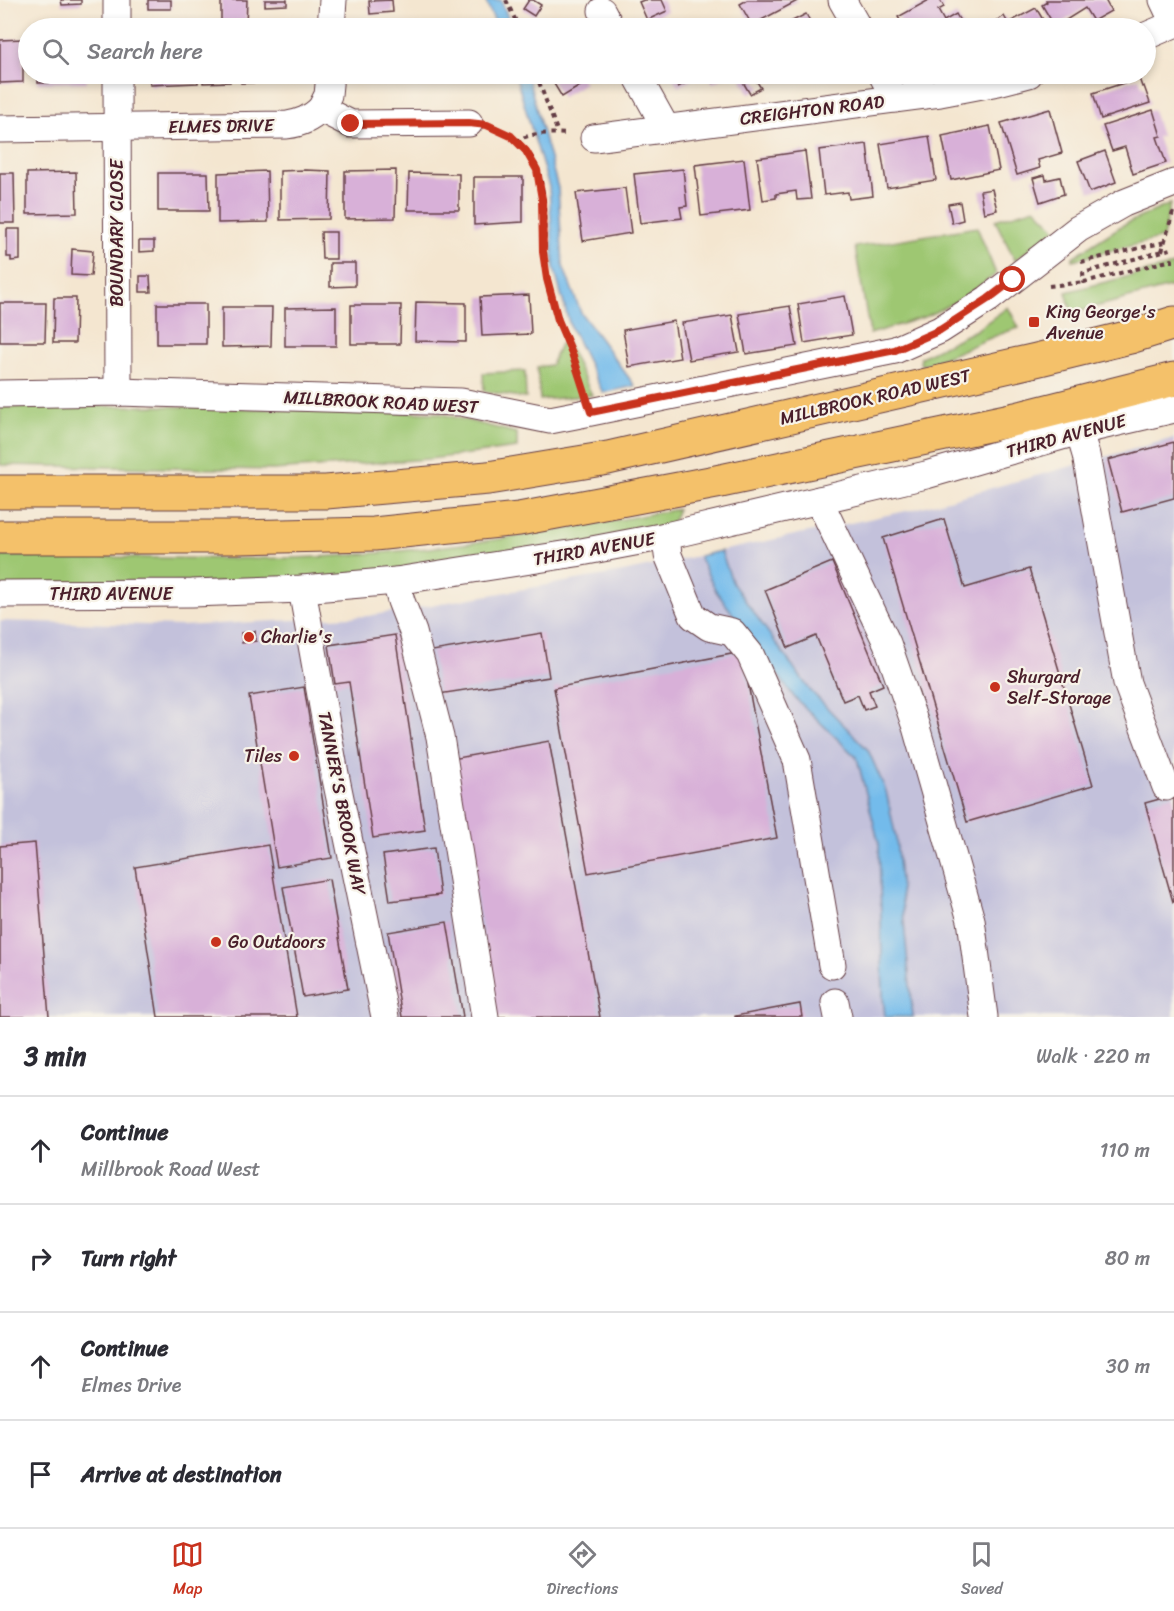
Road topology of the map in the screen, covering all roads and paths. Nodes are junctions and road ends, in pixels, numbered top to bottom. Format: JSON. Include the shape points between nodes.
{"nodes":[{"id":1,"x":117,"y":0,"type":"edge"},
{"id":2,"x":333,"y":0,"type":"edge"},
{"id":3,"x":506,"y":0,"type":"edge"},
{"id":4,"x":842,"y":0,"type":"edge"},
{"id":5,"x":1163,"y":0,"type":"edge"},
{"id":6,"x":117,"y":18,"type":"edge"},
{"id":7,"x":332,"y":18,"type":"edge"},
{"id":8,"x":514,"y":18,"type":"edge"},
{"id":9,"x":852,"y":18,"type":"edge"},
{"id":10,"x":1174,"y":23,"type":"edge"},
{"id":11,"x":1156,"y":31,"type":"edge"},
{"id":12,"x":117,"y":84,"type":"edge"},
{"id":13,"x":329,"y":84,"type":"edge"},
{"id":14,"x":540,"y":84,"type":"edge"},
{"id":15,"x":642,"y":84,"type":"edge"},
{"id":16,"x":887,"y":84,"type":"edge"},
{"id":17,"x":987,"y":84,"type":"edge"},
{"id":18,"x":895,"y":99,"type":"junction"},
{"id":19,"x":321,"y":109,"type":"junction"},
{"id":20,"x":469,"y":123,"type":"joint"},
{"id":21,"x":117,"y":128,"type":"junction"},
{"id":22,"x":666,"y":128,"type":"junction"},
{"id":23,"x":0,"y":129,"type":"edge"},
{"id":24,"x":558,"y":133,"type":"dead end"},
{"id":25,"x":550,"y":134,"type":"dead end"},
{"id":26,"x":594,"y":138,"type":"dead end"},
{"id":27,"x":516,"y":142,"type":"junction"},
{"id":28,"x":1174,"y":183,"type":"edge"},
{"id":29,"x":1174,"y":206,"type":"edge"},
{"id":30,"x":1165,"y":242,"type":"junction"},
{"id":31,"x":1174,"y":248,"type":"edge"},
{"id":32,"x":1162,"y":251,"type":"junction"},
{"id":33,"x":1173,"y":261,"type":"edge"},
{"id":34,"x":1079,"y":262,"type":"dead end"},
{"id":35,"x":1052,"y":279,"type":"dead end"},
{"id":36,"x":1084,"y":282,"type":"junction"},
{"id":37,"x":1174,"y":309,"type":"edge"},
{"id":38,"x":1174,"y":323,"type":"edge"},
{"id":39,"x":1130,"y":337,"type":"junction"},
{"id":40,"x":1174,"y":379,"type":"edge"},
{"id":41,"x":118,"y":392,"type":"junction"},
{"id":42,"x":0,"y":394,"type":"edge"},
{"id":43,"x":1174,"y":409,"type":"edge"},
{"id":44,"x":591,"y":412,"type":"junction"},
{"id":45,"x":1079,"y":431,"type":"junction"},
{"id":46,"x":0,"y":492,"type":"edge"},
{"id":47,"x":819,"y":500,"type":"junction"},
{"id":48,"x":666,"y":536,"type":"junction"},
{"id":49,"x":0,"y":537,"type":"edge"},
{"id":50,"x":396,"y":581,"type":"junction"},
{"id":51,"x":302,"y":589,"type":"junction"},
{"id":52,"x":0,"y":594,"type":"edge"},
{"id":53,"x":1166,"y":787,"type":"dead end"},
{"id":54,"x":832,"y":965,"type":"dead end"},
{"id":55,"x":385,"y":1017,"type":"edge"},
{"id":56,"x":486,"y":1017,"type":"edge"},
{"id":57,"x":984,"y":1017,"type":"edge"}],
"edges":[{"from":1,"to":6,"type":"street"},
{"from":2,"to":7,"type":"street"},
{"from":3,"to":8,"type":"path"},
{"from":4,"to":9,"type":"street"},
{"from":5,"to":10,"type":"street"},
{"from":10,"to":11,"type":"street"},
{"from":12,"to":21,"type":"street","name":"BOUNDARY CLOSE"},
{"from":13,"to":19,"type":"street"},
{"from":14,"to":24,"type":"path"},
{"from":15,"to":22,"type":"street"},
{"from":16,"to":18,"type":"street"},
{"from":17,"to":18,"type":"street","name":"CREIGHTON ROAD"},
{"from":18,"to":22,"type":"street","name":"CREIGHTON ROAD"},
{"from":19,"to":20,"type":"street","via":[[351,124]]},
{"from":19,"to":21,"type":"street","name":"ELMES DRIVE","via":[[301,123],[287,125]]},
{"from":20,"to":27,"type":"path","via":[[487,125]]},
{"from":21,"to":23,"type":"street","name":"ELMES DRIVE"},
{"from":21,"to":41,"type":"street","name":"BOUNDARY CLOSE"},
{"from":22,"to":26,"type":"street","name":"CREIGHTON ROAD"},
{"from":25,"to":27,"type":"path"},
{"from":27,"to":44,"type":"path","via":[[537,170],[547,279]]},
{"from":28,"to":44,"type":"street","name":"MILLBROOK ROAD WEST","via":[[1124,203],[1078,229],[988,299],[940,330],[895,350]]},
{"from":29,"to":30,"type":"path"},
{"from":30,"to":32,"type":"path"},
{"from":30,"to":34,"type":"path"},
{"from":31,"to":32,"type":"path"},
{"from":32,"to":36,"type":"path","via":[[1083,273]]},
{"from":33,"to":36,"type":"path"},
{"from":35,"to":36,"type":"path","via":[[1044,286]]},
{"from":37,"to":39,"type":"highway"},
{"from":38,"to":39,"type":"highway","name":"MILLBROOK ROAD WEST"},
{"from":39,"to":46,"type":"highway","name":"MILLBROOK ROAD WEST","via":[[608,458],[488,478],[326,492]]},
{"from":40,"to":49,"type":"highway","via":[[1016,419],[716,483],[519,519],[374,534]]},
{"from":41,"to":42,"type":"street","name":"MILLBROOK ROAD WEST"},
{"from":41,"to":44,"type":"street","name":"MILLBROOK ROAD WEST","via":[[461,402],[550,420]]},
{"from":43,"to":45,"type":"street","name":"THIRD AVENUE"},
{"from":45,"to":47,"type":"street","name":"THIRD AVENUE","via":[[926,475]]},
{"from":45,"to":53,"type":"street","via":[[1127,683]]},
{"from":47,"to":48,"type":"street","name":"THIRD AVENUE"},
{"from":47,"to":57,"type":"street","via":[[887,643],[916,727],[971,920]]},
{"from":48,"to":50,"type":"street","name":"THIRD AVENUE"},
{"from":48,"to":54,"type":"street","via":[[668,555],[693,616],[709,627],[732,632],[750,654],[797,760]]},
{"from":50,"to":51,"type":"street","name":"THIRD AVENUE"},
{"from":50,"to":56,"type":"street","via":[[440,737]]},
{"from":51,"to":52,"type":"street","name":"THIRD AVENUE"},
{"from":51,"to":55,"type":"street","name":"TANNER'S BROOK WAY"}]}
